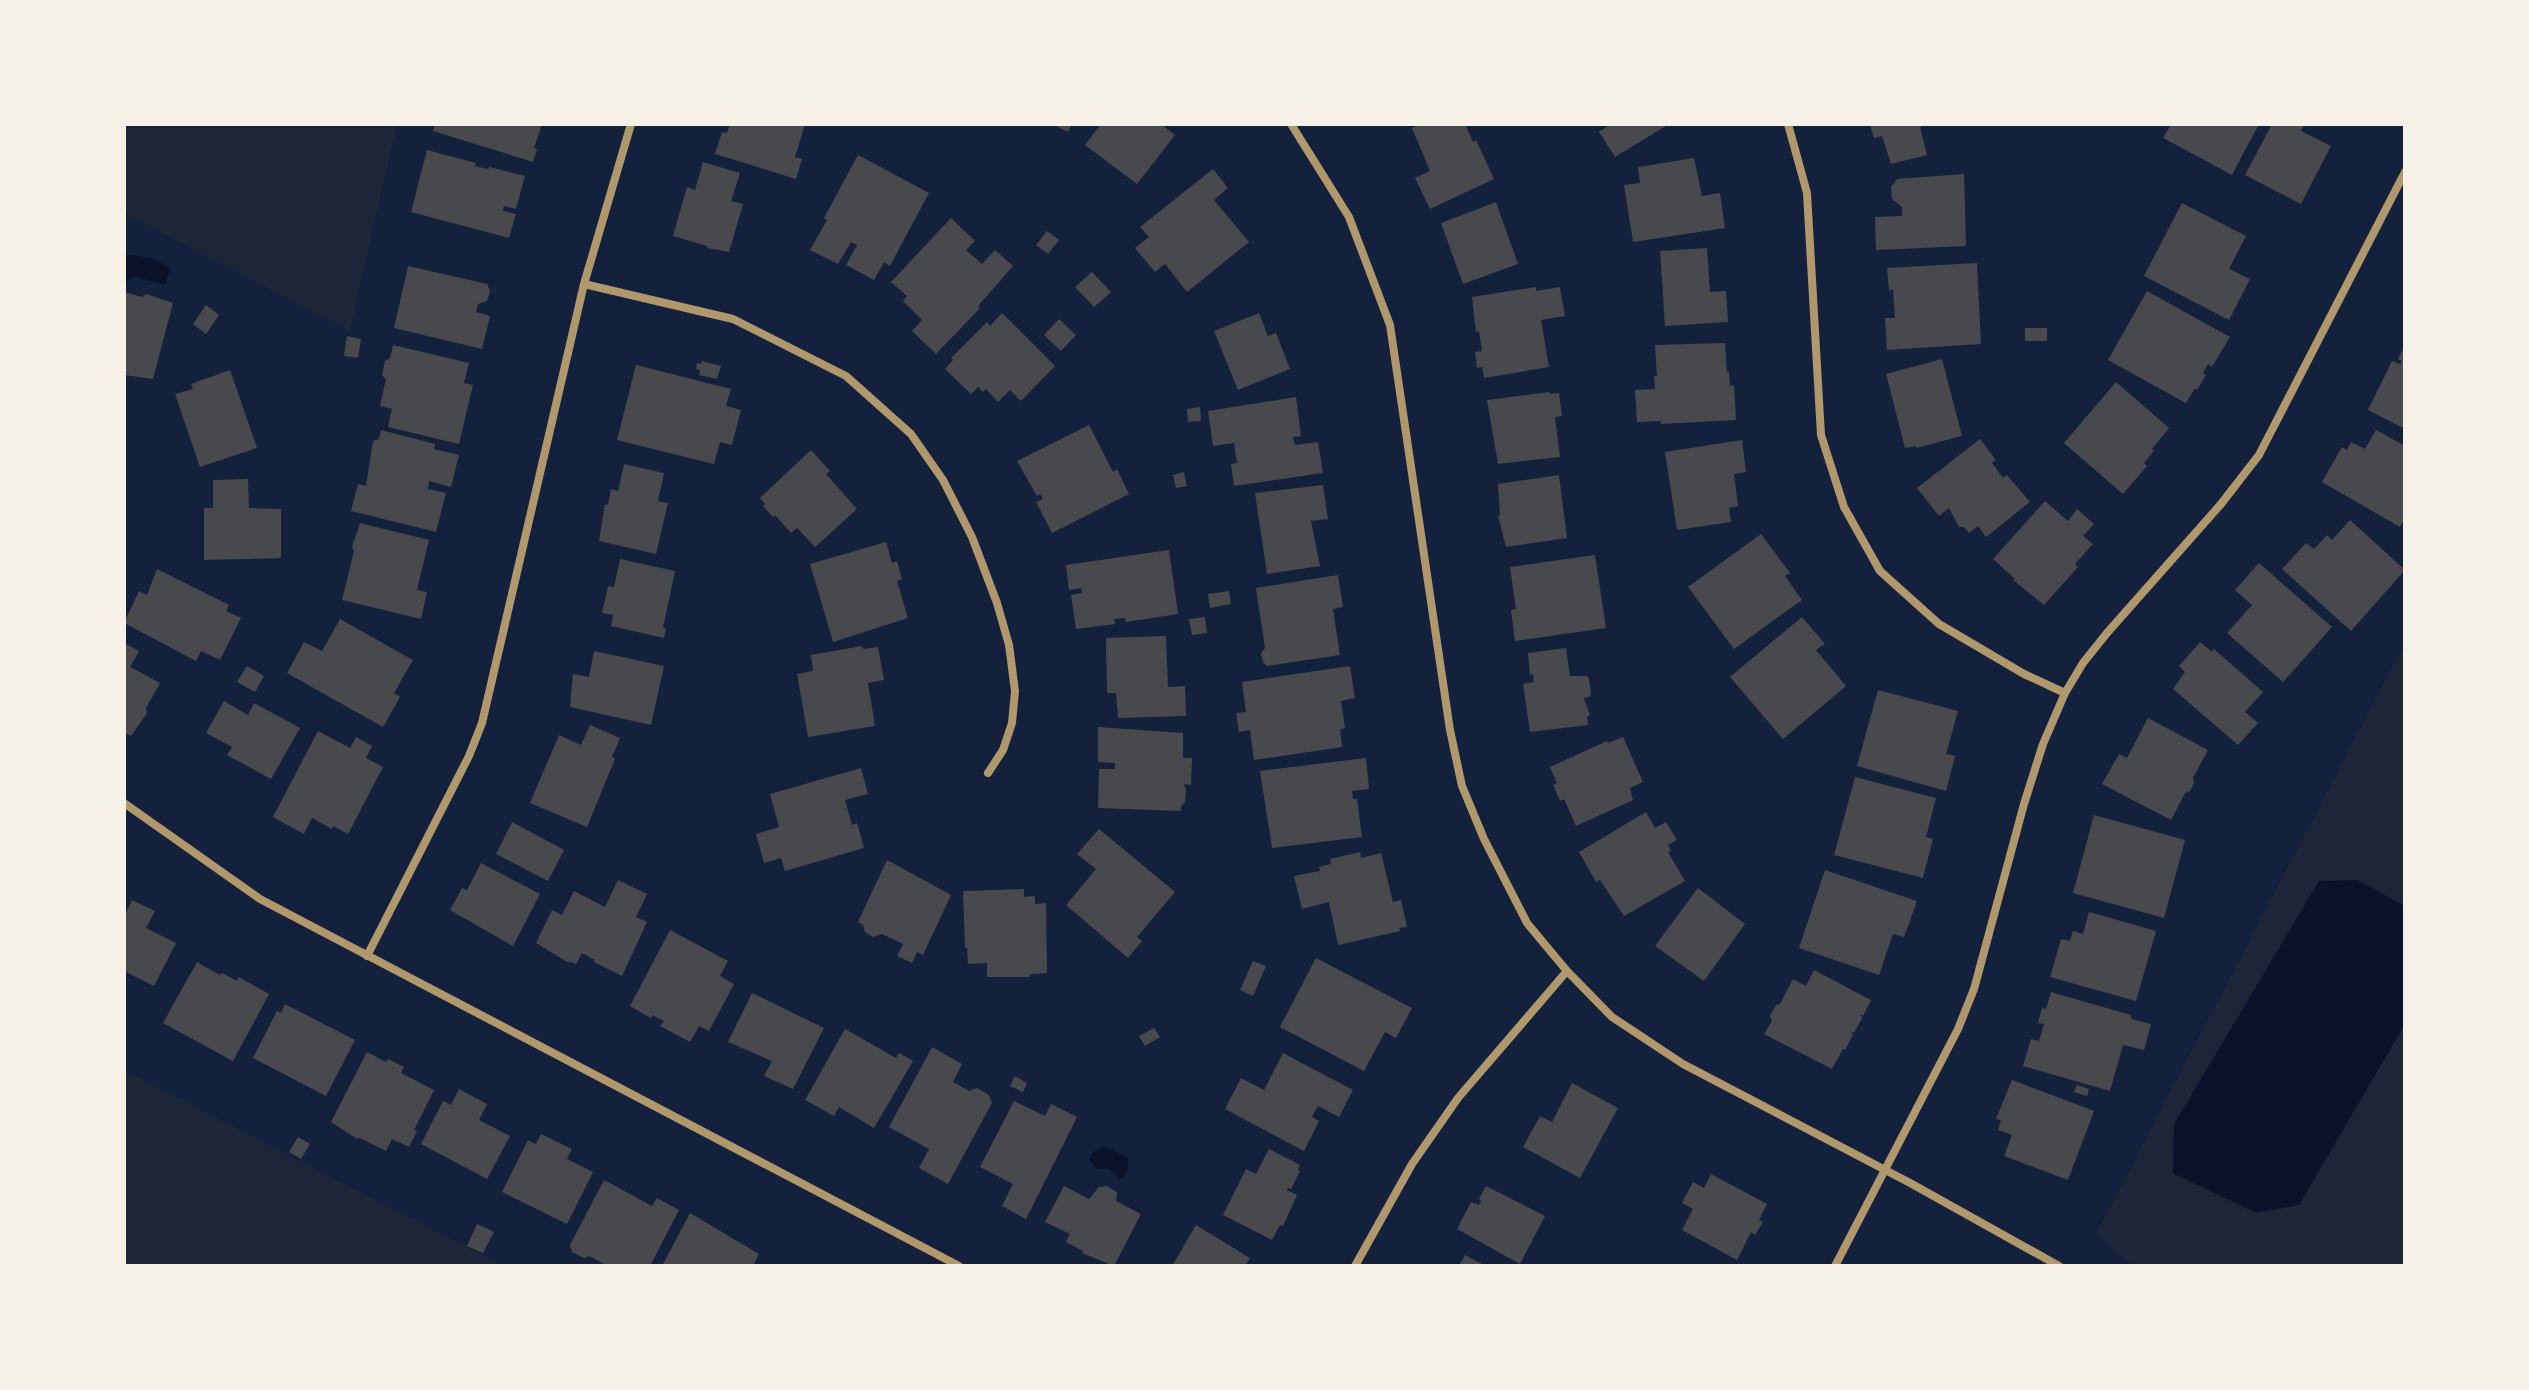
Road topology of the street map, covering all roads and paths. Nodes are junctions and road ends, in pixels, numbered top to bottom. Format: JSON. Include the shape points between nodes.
{"nodes":[{"id":1,"x":631,"y":124,"type":"edge"},
{"id":2,"x":1291,"y":124,"type":"edge"},
{"id":3,"x":1788,"y":124,"type":"edge"},
{"id":4,"x":2405,"y":172,"type":"edge"},
{"id":5,"x":584,"y":284,"type":"junction"},
{"id":6,"x":2065,"y":693,"type":"junction"},
{"id":7,"x":988,"y":773,"type":"dead end"},
{"id":8,"x":124,"y":803,"type":"edge"},
{"id":9,"x":367,"y":956,"type":"junction"},
{"id":10,"x":1567,"y":971,"type":"junction"},
{"id":11,"x":1886,"y":1171,"type":"junction"},
{"id":12,"x":959,"y":1266,"type":"edge"},
{"id":13,"x":1355,"y":1266,"type":"edge"},
{"id":14,"x":1835,"y":1266,"type":"edge"},
{"id":15,"x":2059,"y":1266,"type":"edge"}],
"edges":[{"from":1,"to":5,"type":"street"},
{"from":2,"to":10,"type":"street","via":[[1349,217],[1390,325],[1462,786],[1527,923]]},
{"from":3,"to":6,"type":"street","via":[[1807,193],[1821,435],[1844,507],[1880,571],[1939,624]]},
{"from":4,"to":6,"type":"street","via":[[2259,455],[2107,633]]},
{"from":5,"to":7,"type":"street","via":[[733,319],[846,376],[911,434],[943,480],[972,537],[1009,645],[1015,691],[1012,723]]},
{"from":5,"to":9,"type":"street","via":[[482,723]]},
{"from":6,"to":11,"type":"street","via":[[2024,804],[1974,989]]},
{"from":8,"to":9,"type":"street","via":[[260,899]]},
{"from":9,"to":12,"type":"street"},
{"from":10,"to":11,"type":"street","via":[[1612,1017],[1683,1064]]},
{"from":10,"to":13,"type":"street","via":[[1458,1098],[1412,1164]]},
{"from":11,"to":14,"type":"street"},
{"from":11,"to":15,"type":"street"}]}
